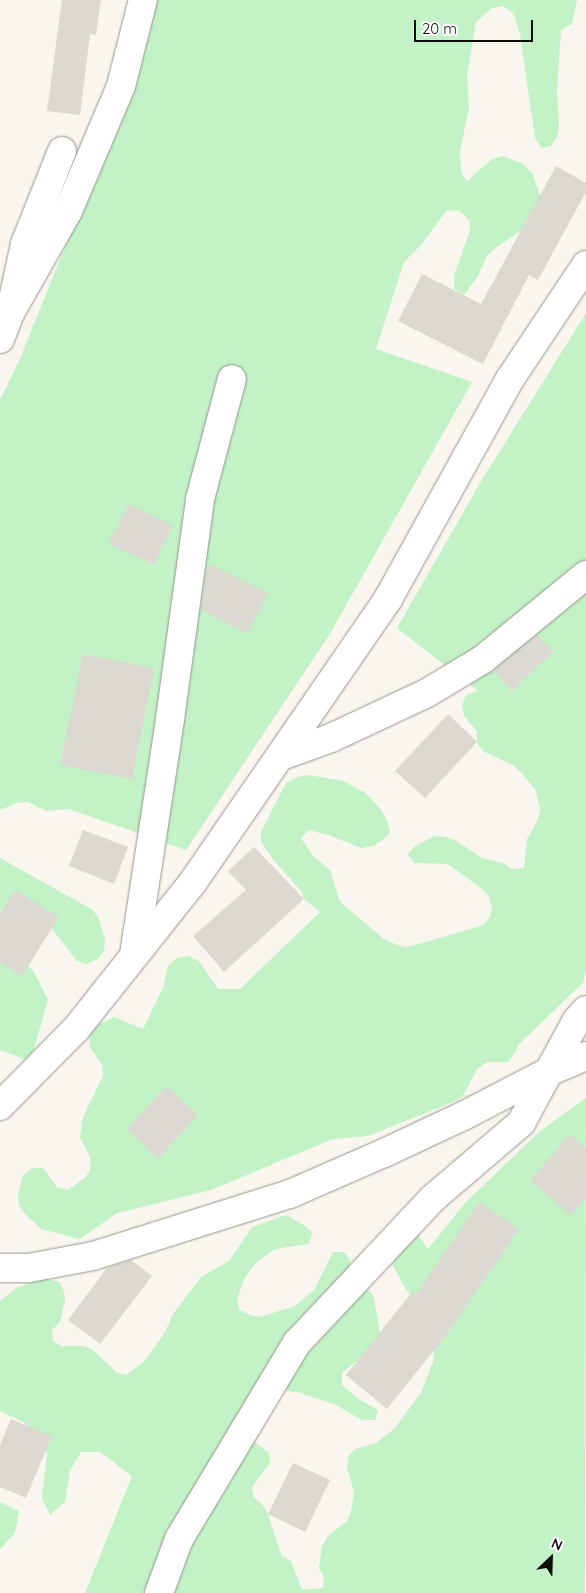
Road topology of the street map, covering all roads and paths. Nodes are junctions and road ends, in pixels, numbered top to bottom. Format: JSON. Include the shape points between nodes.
{"nodes":[{"id":1,"x":143,"y":0,"type":"edge"},
{"id":2,"x":62,"y":151,"type":"dead end"},
{"id":3,"x":586,"y":265,"type":"edge"},
{"id":4,"x":10,"y":313,"type":"junction"},
{"id":5,"x":0,"y":339,"type":"edge"},
{"id":6,"x":232,"y":379,"type":"dead end"},
{"id":7,"x":586,"y":575,"type":"edge"},
{"id":8,"x":281,"y":756,"type":"junction"},
{"id":9,"x":134,"y":957,"type":"junction"},
{"id":10,"x":586,"y":1010,"type":"edge"},
{"id":11,"x":586,"y":1056,"type":"edge"},
{"id":12,"x":548,"y":1072,"type":"junction"},
{"id":13,"x":0,"y":1106,"type":"edge"},
{"id":14,"x":0,"y":1268,"type":"edge"},
{"id":15,"x":158,"y":1593,"type":"edge"}],
"edges":[{"from":1,"to":4,"type":"street","via":[[121,86],[68,212]]},
{"from":2,"to":4,"type":"street","via":[[25,244]]},
{"from":3,"to":8,"type":"street","via":[[510,379],[388,600]]},
{"from":4,"to":5,"type":"street"},
{"from":6,"to":9,"type":"street","via":[[200,499]]},
{"from":7,"to":8,"type":"street","via":[[482,660],[427,693],[331,738]]},
{"from":8,"to":9,"type":"street","via":[[193,882]]},
{"from":9,"to":13,"type":"street","via":[[76,1029]]},
{"from":10,"to":12,"type":"street","via":[[576,1020]]},
{"from":11,"to":12,"type":"street"},
{"from":12,"to":14,"type":"street","via":[[465,1115],[290,1194],[93,1256],[29,1268]]},
{"from":12,"to":15,"type":"street","via":[[521,1124],[432,1199],[297,1343],[179,1539]]}]}
